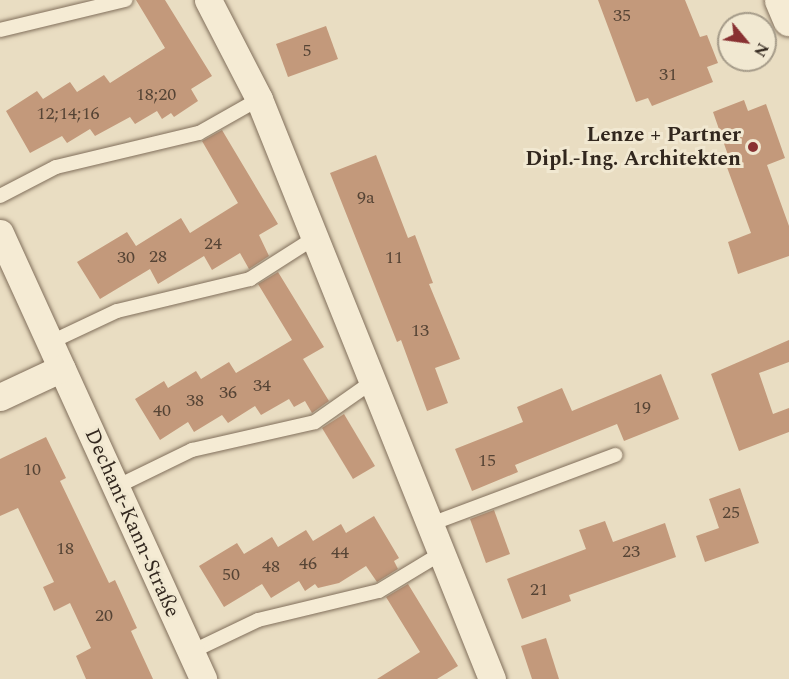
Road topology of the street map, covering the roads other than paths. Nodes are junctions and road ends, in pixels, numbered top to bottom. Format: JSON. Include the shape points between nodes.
{"nodes":[{"id":1,"x":125,"y":0,"type":"edge"},
{"id":2,"x":208,"y":0,"type":"edge"},
{"id":3,"x":781,"y":0,"type":"edge"},
{"id":4,"x":789,"y":19,"type":"edge"},
{"id":5,"x":0,"y":30,"type":"edge"},
{"id":6,"x":259,"y":99,"type":"junction"},
{"id":7,"x":0,"y":196,"type":"edge"},
{"id":8,"x":0,"y":233,"type":"edge"},
{"id":9,"x":314,"y":238,"type":"junction"},
{"id":10,"x":51,"y":342,"type":"junction"},
{"id":11,"x":62,"y":368,"type":"junction"},
{"id":12,"x":372,"y":382,"type":"junction"},
{"id":13,"x":0,"y":398,"type":"edge"},
{"id":14,"x":615,"y":455,"type":"dead end"},
{"id":15,"x":116,"y":487,"type":"junction"},
{"id":16,"x":429,"y":525,"type":"junction"},
{"id":17,"x":440,"y":554,"type":"junction"},
{"id":18,"x":191,"y":652,"type":"junction"},
{"id":19,"x":203,"y":679,"type":"edge"},
{"id":20,"x":492,"y":679,"type":"edge"}],
"edges":[{"from":1,"to":5,"type":"lane"},
{"from":2,"to":6,"type":"street"},
{"from":3,"to":4,"type":"street"},
{"from":6,"to":7,"type":"lane","via":[[199,133],[56,167]]},
{"from":6,"to":9,"type":"street"},
{"from":8,"to":10,"type":"street","name":"Dechant-Kann-Straße"},
{"from":9,"to":10,"type":"lane","via":[[250,279],[117,311]]},
{"from":9,"to":12,"type":"street"},
{"from":10,"to":11,"type":"street","name":"Dechant-Kann-Straße"},
{"from":11,"to":13,"type":"street"},
{"from":11,"to":15,"type":"street","name":"Dechant-Kann-Straße"},
{"from":12,"to":15,"type":"lane","via":[[315,422],[192,450]]},
{"from":12,"to":16,"type":"street"},
{"from":14,"to":16,"type":"lane"},
{"from":15,"to":18,"type":"street","name":"Dechant-Kann-Straße"},
{"from":16,"to":17,"type":"street"},
{"from":17,"to":18,"type":"lane","via":[[379,591],[258,620]]},
{"from":17,"to":20,"type":"street"},
{"from":18,"to":19,"type":"street","name":"Dechant-Kann-Straße"}]}
